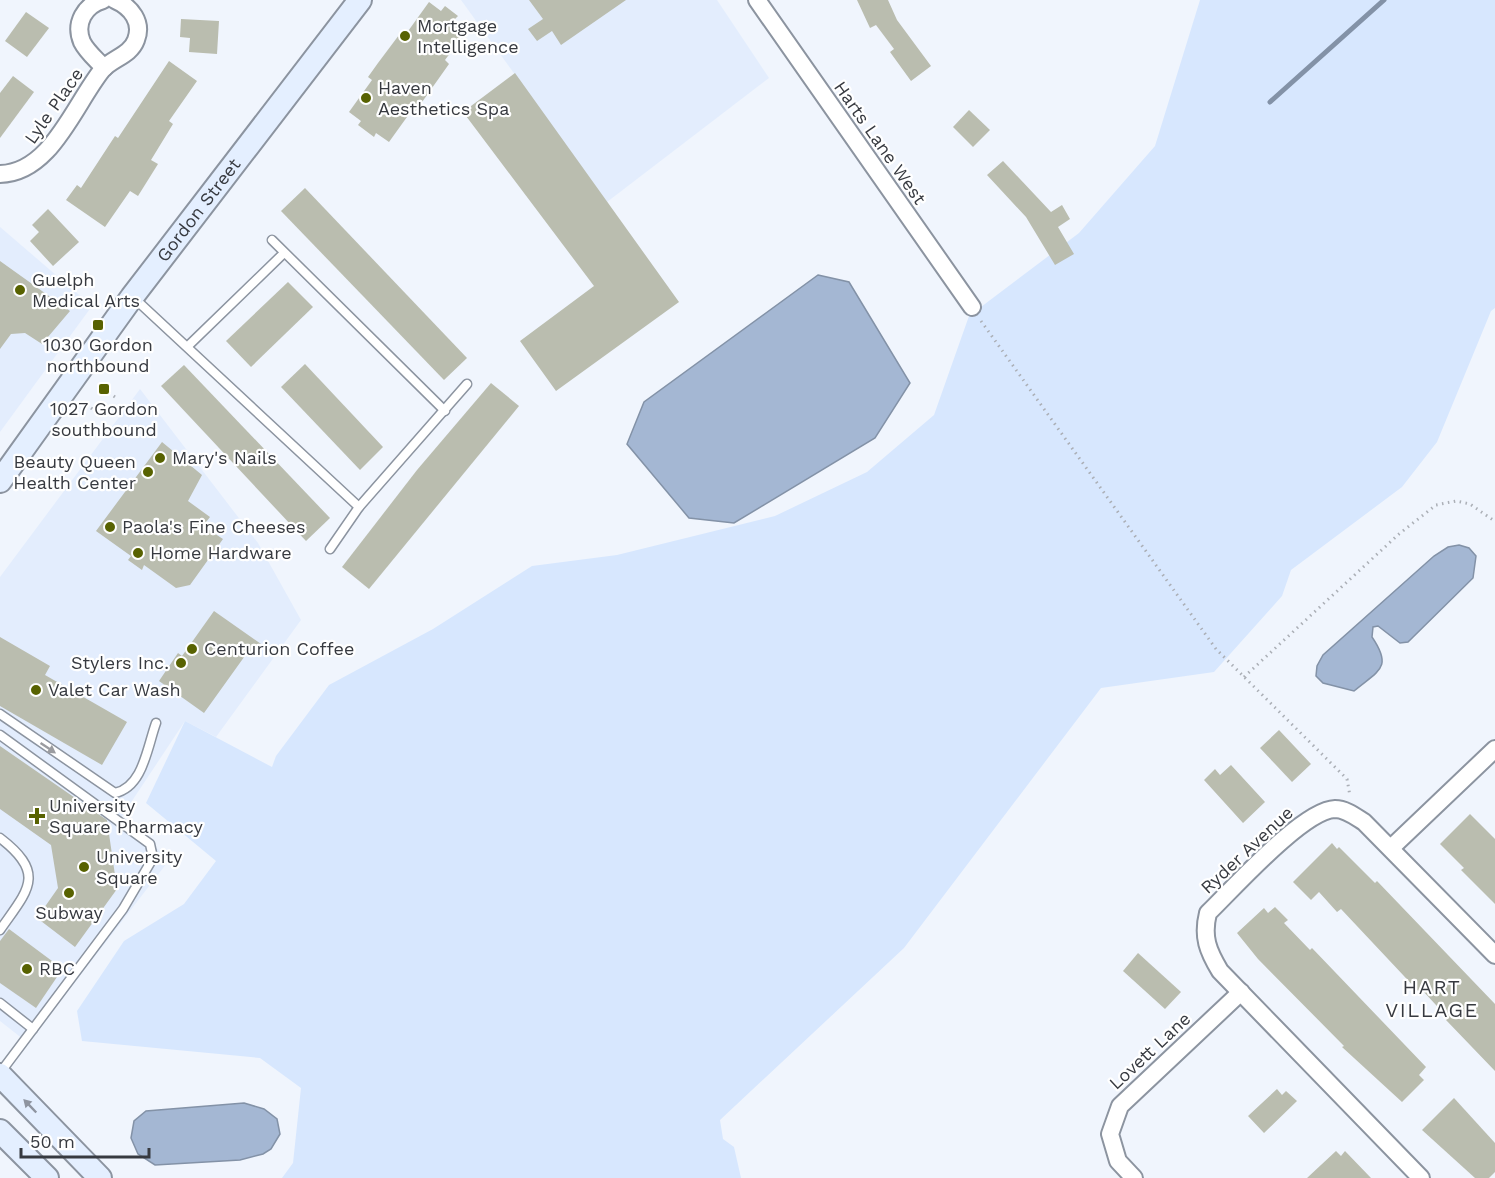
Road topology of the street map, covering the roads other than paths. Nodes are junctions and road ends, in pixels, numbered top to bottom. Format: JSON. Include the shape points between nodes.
{"nodes":[{"id":1,"x":103,"y":0,"type":"edge"},
{"id":2,"x":115,"y":0,"type":"edge"},
{"id":3,"x":360,"y":0,"type":"edge"},
{"id":4,"x":757,"y":0,"type":"edge"},
{"id":5,"x":104,"y":68,"type":"junction"},
{"id":6,"x":0,"y":174,"type":"edge"},
{"id":7,"x":272,"y":240,"type":"dead end"},
{"id":8,"x":284,"y":253,"type":"junction"},
{"id":9,"x":132,"y":297,"type":"junction"},
{"id":10,"x":972,"y":308,"type":"road end"},
{"id":11,"x":188,"y":346,"type":"junction"},
{"id":12,"x":467,"y":384,"type":"dead end"},
{"id":13,"x":445,"y":411,"type":"junction"},
{"id":14,"x":0,"y":481,"type":"edge"},
{"id":15,"x":359,"y":507,"type":"junction"},
{"id":16,"x":330,"y":549,"type":"dead end"},
{"id":17,"x":0,"y":714,"type":"edge"},
{"id":18,"x":156,"y":723,"type":"dead end"},
{"id":19,"x":0,"y":735,"type":"edge"},
{"id":20,"x":1495,"y":749,"type":"edge"},
{"id":21,"x":0,"y":838,"type":"edge"},
{"id":22,"x":1391,"y":848,"type":"junction"},
{"id":23,"x":0,"y":930,"type":"edge"},
{"id":24,"x":1495,"y":955,"type":"edge"},
{"id":25,"x":1240,"y":992,"type":"junction"},
{"id":26,"x":0,"y":1003,"type":"edge"},
{"id":27,"x":33,"y":1029,"type":"junction"},
{"id":28,"x":0,"y":1074,"type":"edge"},
{"id":29,"x":0,"y":1131,"type":"edge"},
{"id":30,"x":47,"y":1178,"type":"edge"},
{"id":31,"x":100,"y":1178,"type":"edge"},
{"id":32,"x":1134,"y":1178,"type":"edge"},
{"id":33,"x":1420,"y":1178,"type":"edge"}],
"edges":[{"from":1,"to":5,"type":"street","name":"Lyle Place","via":[[83,15],[79,33],[87,50]]},
{"from":2,"to":5,"type":"street","name":"Lyle Place","via":[[132,10],[138,29],[132,48]]},
{"from":3,"to":9,"type":"main road","name":"Gordon Street"},
{"from":4,"to":10,"type":"street","name":"Harts Lane West"},
{"from":5,"to":6,"type":"street","name":"Lyle Place","via":[[41,158],[17,172]]},
{"from":7,"to":8,"type":"lane"},
{"from":8,"to":11,"type":"lane"},
{"from":8,"to":13,"type":"lane"},
{"from":9,"to":11,"type":"lane"},
{"from":9,"to":14,"type":"main road","name":"Gordon Street"},
{"from":11,"to":15,"type":"lane"},
{"from":12,"to":13,"type":"lane"},
{"from":13,"to":15,"type":"lane"},
{"from":15,"to":16,"type":"lane"},
{"from":17,"to":18,"type":"lane","one_way":true,"via":[[115,793],[136,781]]},
{"from":19,"to":27,"type":"lane","via":[[150,844],[153,858],[123,909]]},
{"from":20,"to":22,"type":"street"},
{"from":21,"to":23,"type":"lane","via":[[27,864],[29,881]]},
{"from":22,"to":24,"type":"street"},
{"from":22,"to":25,"type":"street","name":"Ryder Avenue","via":[[1364,822],[1346,812],[1335,809],[1307,818],[1208,913],[1204,929],[1207,951],[1220,972]]},
{"from":25,"to":32,"type":"street","name":"Lovett Lane","via":[[1120,1106],[1110,1134],[1118,1161]]},
{"from":25,"to":33,"type":"street","name":"Ryder Avenue"},
{"from":26,"to":27,"type":"lane"},
{"from":27,"to":28,"type":"lane"},
{"from":31,"to":28,"type":"main road","one_way":true},
{"from":29,"to":30,"type":"main road"}]}
